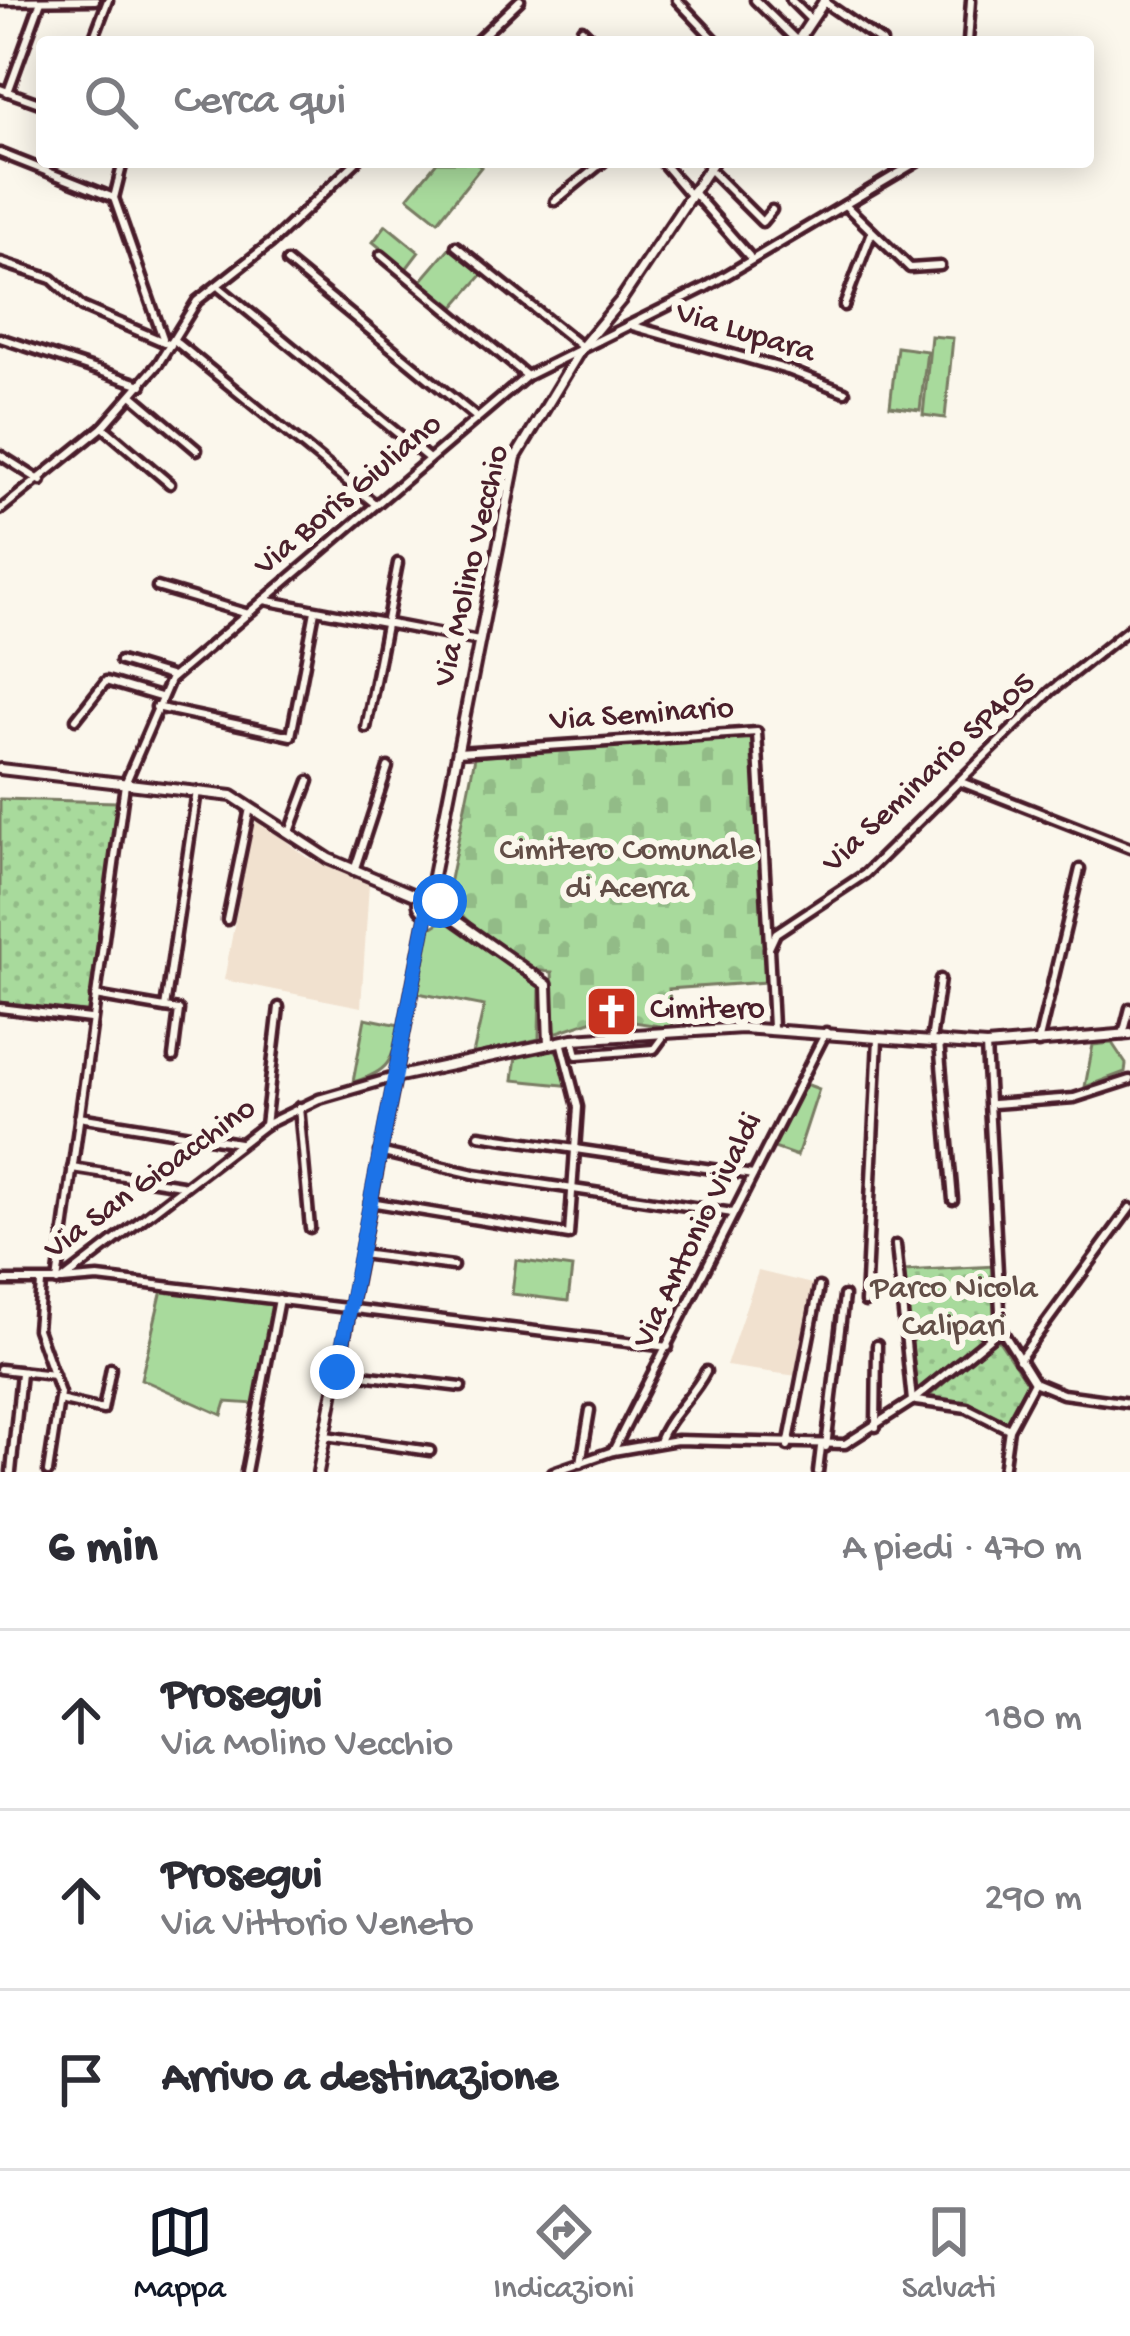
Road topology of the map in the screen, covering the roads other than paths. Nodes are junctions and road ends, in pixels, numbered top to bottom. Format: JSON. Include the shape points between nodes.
{"nodes":[{"id":1,"x":95,"y":0,"type":"edge"},
{"id":2,"x":108,"y":0,"type":"edge"},
{"id":3,"x":520,"y":0,"type":"edge"},
{"id":4,"x":676,"y":0,"type":"edge"},
{"id":5,"x":755,"y":0,"type":"edge"},
{"id":6,"x":790,"y":0,"type":"edge"},
{"id":7,"x":970,"y":0,"type":"edge"},
{"id":8,"x":0,"y":1,"type":"edge"},
{"id":9,"x":41,"y":1,"type":"edge"},
{"id":10,"x":824,"y":1,"type":"edge"},
{"id":11,"x":812,"y":20,"type":"junction"},
{"id":12,"x":582,"y":29,"type":"dead end"},
{"id":13,"x":94,"y":36,"type":"edge"},
{"id":14,"x":482,"y":36,"type":"edge"},
{"id":15,"x":589,"y":36,"type":"edge"},
{"id":16,"x":711,"y":36,"type":"edge"},
{"id":17,"x":792,"y":36,"type":"edge"},
{"id":18,"x":802,"y":36,"type":"edge"},
{"id":19,"x":874,"y":36,"type":"edge"},
{"id":20,"x":968,"y":36,"type":"edge"},
{"id":21,"x":4,"y":90,"type":"edge"},
{"id":22,"x":36,"y":102,"type":"edge"},
{"id":23,"x":0,"y":153,"type":"edge"},
{"id":24,"x":36,"y":163,"type":"edge"},
{"id":25,"x":50,"y":168,"type":"edge"},
{"id":26,"x":122,"y":168,"type":"edge"},
{"id":27,"x":350,"y":168,"type":"edge"},
{"id":28,"x":596,"y":168,"type":"edge"},
{"id":29,"x":668,"y":168,"type":"edge"},
{"id":30,"x":708,"y":168,"type":"edge"},
{"id":31,"x":715,"y":168,"type":"edge"},
{"id":32,"x":907,"y":168,"type":"edge"},
{"id":33,"x":691,"y":193,"type":"junction"},
{"id":34,"x":114,"y":198,"type":"junction"},
{"id":35,"x":555,"y":201,"type":"dead end"},
{"id":36,"x":845,"y":205,"type":"junction"},
{"id":37,"x":772,"y":210,"type":"dead end"},
{"id":38,"x":872,"y":232,"type":"junction"},
{"id":39,"x":456,"y":246,"type":"dead end"},
{"id":40,"x":381,"y":255,"type":"dead end"},
{"id":41,"x":749,"y":256,"type":"dead end"},
{"id":42,"x":0,"y":262,"type":"edge"},
{"id":43,"x":287,"y":262,"type":"dead end"},
{"id":44,"x":940,"y":266,"type":"dead end"},
{"id":45,"x":220,"y":288,"type":"dead end"},
{"id":46,"x":844,"y":306,"type":"dead end"},
{"id":47,"x":629,"y":325,"type":"junction"},
{"id":48,"x":0,"y":338,"type":"edge"},
{"id":49,"x":163,"y":338,"type":"junction"},
{"id":50,"x":172,"y":342,"type":"junction"},
{"id":51,"x":582,"y":347,"type":"junction"},
{"id":52,"x":527,"y":376,"type":"junction"},
{"id":53,"x":142,"y":385,"type":"junction"},
{"id":54,"x":845,"y":392,"type":"dead end"},
{"id":55,"x":133,"y":396,"type":"junction"},
{"id":56,"x":477,"y":418,"type":"junction"},
{"id":57,"x":103,"y":427,"type":"junction"},
{"id":58,"x":197,"y":450,"type":"dead end"},
{"id":59,"x":0,"y":455,"type":"edge"},
{"id":60,"x":429,"y":459,"type":"junction"},
{"id":61,"x":41,"y":482,"type":"junction"},
{"id":62,"x":170,"y":484,"type":"dead end"},
{"id":63,"x":375,"y":504,"type":"junction"},
{"id":64,"x":0,"y":511,"type":"edge"},
{"id":65,"x":398,"y":563,"type":"dead end"},
{"id":66,"x":157,"y":586,"type":"dead end"},
{"id":67,"x":262,"y":600,"type":"junction"},
{"id":68,"x":315,"y":610,"type":"junction"},
{"id":69,"x":247,"y":613,"type":"junction"},
{"id":70,"x":387,"y":624,"type":"junction"},
{"id":71,"x":1130,"y":628,"type":"edge"},
{"id":72,"x":479,"y":641,"type":"junction"},
{"id":73,"x":120,"y":661,"type":"dead end"},
{"id":74,"x":173,"y":677,"type":"junction"},
{"id":75,"x":160,"y":698,"type":"junction"},
{"id":76,"x":157,"y":707,"type":"junction"},
{"id":77,"x":76,"y":718,"type":"dead end"},
{"id":78,"x":366,"y":728,"type":"dead end"},
{"id":79,"x":458,"y":752,"type":"junction"},
{"id":80,"x":388,"y":767,"type":"dead end"},
{"id":81,"x":0,"y":769,"type":"edge"},
{"id":82,"x":309,"y":781,"type":"dead end"},
{"id":83,"x":961,"y":782,"type":"junction"},
{"id":84,"x":125,"y":784,"type":"junction"},
{"id":85,"x":197,"y":791,"type":"junction"},
{"id":86,"x":250,"y":808,"type":"junction"},
{"id":87,"x":289,"y":836,"type":"junction"},
{"id":88,"x":1130,"y":848,"type":"edge"},
{"id":89,"x":1080,"y":869,"type":"dead end"},
{"id":90,"x":354,"y":871,"type":"junction"},
{"id":91,"x":430,"y":891,"type":"junction"},
{"id":92,"x":419,"y":897,"type":"junction"},
{"id":93,"x":438,"y":908,"type":"junction"},
{"id":94,"x":427,"y":913,"type":"junction"},
{"id":95,"x":227,"y":920,"type":"dead end"},
{"id":96,"x":769,"y":948,"type":"junction"},
{"id":97,"x":940,"y":979,"type":"dead end"},
{"id":98,"x":95,"y":996,"type":"junction"},
{"id":99,"x":279,"y":1007,"type":"dead end"},
{"id":100,"x":165,"y":1008,"type":"junction"},
{"id":101,"x":1130,"y":1008,"type":"edge"},
{"id":102,"x":0,"y":1009,"type":"edge"},
{"id":103,"x":90,"y":1019,"type":"junction"},
{"id":104,"x":773,"y":1027,"type":"junction"},
{"id":105,"x":827,"y":1031,"type":"junction"},
{"id":106,"x":665,"y":1034,"type":"junction"},
{"id":107,"x":1127,"y":1035,"type":"edge"},
{"id":108,"x":878,"y":1036,"type":"junction"},
{"id":109,"x":573,"y":1039,"type":"junction"},
{"id":110,"x":561,"y":1041,"type":"junction"},
{"id":111,"x":935,"y":1041,"type":"junction"},
{"id":112,"x":548,"y":1043,"type":"junction"},
{"id":113,"x":1038,"y":1043,"type":"junction"},
{"id":114,"x":986,"y":1046,"type":"junction"},
{"id":115,"x":173,"y":1058,"type":"dead end"},
{"id":116,"x":395,"y":1077,"type":"junction"},
{"id":117,"x":1130,"y":1080,"type":"edge"},
{"id":118,"x":992,"y":1104,"type":"junction"},
{"id":119,"x":299,"y":1107,"type":"junction"},
{"id":120,"x":79,"y":1117,"type":"junction"},
{"id":121,"x":265,"y":1126,"type":"junction"},
{"id":122,"x":479,"y":1135,"type":"dead end"},
{"id":123,"x":239,"y":1143,"type":"junction"},
{"id":124,"x":576,"y":1148,"type":"junction"},
{"id":125,"x":379,"y":1152,"type":"junction"},
{"id":126,"x":72,"y":1168,"type":"junction"},
{"id":127,"x":752,"y":1175,"type":"junction"},
{"id":128,"x":181,"y":1185,"type":"junction"},
{"id":129,"x":574,"y":1188,"type":"junction"},
{"id":130,"x":953,"y":1200,"type":"dead end"},
{"id":131,"x":369,"y":1202,"type":"junction"},
{"id":132,"x":1130,"y":1208,"type":"edge"},
{"id":133,"x":733,"y":1213,"type":"junction"},
{"id":134,"x":310,"y":1228,"type":"dead end"},
{"id":135,"x":896,"y":1245,"type":"dead end"},
{"id":136,"x":358,"y":1254,"type":"junction"},
{"id":137,"x":453,"y":1266,"type":"dead end"},
{"id":138,"x":0,"y":1281,"type":"edge"},
{"id":139,"x":59,"y":1281,"type":"junction"},
{"id":140,"x":41,"y":1283,"type":"junction"},
{"id":141,"x":819,"y":1287,"type":"dead end"},
{"id":142,"x":844,"y":1296,"type":"dead end"},
{"id":143,"x":279,"y":1299,"type":"junction"},
{"id":144,"x":866,"y":1302,"type":"dead end"},
{"id":145,"x":349,"y":1308,"type":"junction"},
{"id":146,"x":1001,"y":1329,"type":"junction"},
{"id":147,"x":878,"y":1346,"type":"dead end"},
{"id":148,"x":668,"y":1347,"type":"junction"},
{"id":149,"x":1019,"y":1360,"type":"junction"},
{"id":150,"x":111,"y":1368,"type":"dead end"},
{"id":151,"x":0,"y":1369,"type":"edge"},
{"id":152,"x":706,"y":1371,"type":"dead end"},
{"id":153,"x":337,"y":1372,"type":"junction"},
{"id":154,"x":21,"y":1373,"type":"junction"},
{"id":155,"x":54,"y":1375,"type":"junction"},
{"id":156,"x":1034,"y":1382,"type":"junction"},
{"id":157,"x":461,"y":1387,"type":"dead end"},
{"id":158,"x":59,"y":1400,"type":"junction"},
{"id":159,"x":913,"y":1401,"type":"junction"},
{"id":160,"x":1130,"y":1403,"type":"edge"},
{"id":161,"x":590,"y":1410,"type":"dead end"},
{"id":162,"x":876,"y":1427,"type":"junction"},
{"id":163,"x":1009,"y":1430,"type":"junction"},
{"id":164,"x":326,"y":1436,"type":"junction"},
{"id":165,"x":659,"y":1442,"type":"junction"},
{"id":166,"x":788,"y":1445,"type":"junction"},
{"id":167,"x":824,"y":1447,"type":"junction"},
{"id":168,"x":430,"y":1451,"type":"dead end"},
{"id":169,"x":613,"y":1451,"type":"junction"},
{"id":170,"x":581,"y":1463,"type":"junction"},
{"id":171,"x":11,"y":1472,"type":"edge"},
{"id":172,"x":48,"y":1472,"type":"edge"},
{"id":173,"x":246,"y":1472,"type":"edge"},
{"id":174,"x":318,"y":1472,"type":"edge"},
{"id":175,"x":553,"y":1472,"type":"edge"},
{"id":176,"x":818,"y":1472,"type":"edge"},
{"id":177,"x":1004,"y":1472,"type":"edge"}],
"edges":[{"from":1,"to":9,"type":"street"},
{"from":2,"to":13,"type":"street"},
{"from":3,"to":14,"type":"street"},
{"from":4,"to":16,"type":"street"},
{"from":5,"to":17,"type":"street"},
{"from":6,"to":11,"type":"street"},
{"from":7,"to":20,"type":"street"},
{"from":8,"to":9,"type":"street"},
{"from":9,"to":21,"type":"street"},
{"from":10,"to":11,"type":"street"},
{"from":10,"to":19,"type":"street"},
{"from":11,"to":18,"type":"street"},
{"from":12,"to":15,"type":"street"},
{"from":21,"to":22,"type":"street"},
{"from":23,"to":24,"type":"street"},
{"from":25,"to":34,"type":"street"},
{"from":26,"to":34,"type":"street"},
{"from":27,"to":50,"type":"street","via":[[197,301]]},
{"from":28,"to":35,"type":"street"},
{"from":29,"to":33,"type":"street"},
{"from":30,"to":33,"type":"street","name":"Via Molino Vecchio"},
{"from":31,"to":37,"type":"street","via":[[762,222]]},
{"from":32,"to":36,"type":"street","name":"Via Boris Giuliano"},
{"from":33,"to":41,"type":"street"},
{"from":33,"to":51,"type":"street","name":"Via Molino Vecchio"},
{"from":34,"to":49,"type":"street"},
{"from":36,"to":38,"type":"street"},
{"from":36,"to":47,"type":"street","name":"Via Boris Giuliano"},
{"from":38,"to":44,"type":"street","via":[[910,268]]},
{"from":38,"to":46,"type":"street"},
{"from":39,"to":51,"type":"street"},
{"from":40,"to":52,"type":"street"},
{"from":42,"to":49,"type":"street","via":[[52,279],[82,307]]},
{"from":43,"to":56,"type":"street"},
{"from":45,"to":60,"type":"street"},
{"from":47,"to":51,"type":"street","name":"Via Boris Giuliano"},
{"from":47,"to":54,"type":"street","name":"Via Lupara"},
{"from":48,"to":53,"type":"street"},
{"from":49,"to":50,"type":"street"},
{"from":50,"to":53,"type":"street"},
{"from":50,"to":63,"type":"street"},
{"from":51,"to":52,"type":"street","name":"Via Boris Giuliano"},
{"from":51,"to":72,"type":"street","name":"Via Molino Vecchio","via":[[516,457]]},
{"from":52,"to":56,"type":"street","name":"Via Boris Giuliano"},
{"from":53,"to":55,"type":"street"},
{"from":55,"to":57,"type":"street"},
{"from":55,"to":58,"type":"street"},
{"from":56,"to":60,"type":"street","name":"Via Boris Giuliano"},
{"from":57,"to":61,"type":"street"},
{"from":57,"to":62,"type":"street"},
{"from":59,"to":61,"type":"street"},
{"from":60,"to":63,"type":"street","name":"Via Boris Giuliano"},
{"from":61,"to":64,"type":"street"},
{"from":63,"to":67,"type":"street","name":"Via Boris Giuliano"},
{"from":65,"to":70,"type":"street"},
{"from":66,"to":69,"type":"street"},
{"from":67,"to":68,"type":"street"},
{"from":67,"to":69,"type":"street","name":"Via Boris Giuliano"},
{"from":68,"to":70,"type":"street"},
{"from":68,"to":76,"type":"street","via":[[292,736]]},
{"from":69,"to":74,"type":"street","name":"Via Boris Giuliano"},
{"from":70,"to":72,"type":"street"},
{"from":70,"to":78,"type":"street"},
{"from":71,"to":83,"type":"street","name":"Via Seminario SP405","via":[[1051,691]]},
{"from":72,"to":79,"type":"street","name":"Via Molino Vecchio"},
{"from":73,"to":74,"type":"street"},
{"from":74,"to":75,"type":"street","name":"Via Boris Giuliano"},
{"from":75,"to":76,"type":"street","name":"Via Boris Giuliano"},
{"from":75,"to":77,"type":"street","via":[[106,681]]},
{"from":76,"to":84,"type":"street","name":"Via Boris Giuliano"},
{"from":79,"to":91,"type":"street","name":"Via Molino Vecchio"},
{"from":79,"to":96,"type":"street","name":"Via Seminario","via":[[757,732]]},
{"from":80,"to":90,"type":"street"},
{"from":81,"to":84,"type":"street"},
{"from":82,"to":87,"type":"street"},
{"from":83,"to":88,"type":"street"},
{"from":83,"to":96,"type":"street","name":"Via Seminario SP405","via":[[865,874],[776,933]]},
{"from":84,"to":85,"type":"street"},
{"from":84,"to":98,"type":"street","name":"Via Boris Giuliano"},
{"from":85,"to":86,"type":"street"},
{"from":85,"to":100,"type":"street"},
{"from":86,"to":87,"type":"street"},
{"from":86,"to":95,"type":"street"},
{"from":87,"to":90,"type":"street"},
{"from":89,"to":113,"type":"street"},
{"from":90,"to":92,"type":"street"},
{"from":91,"to":92,"type":"street"},
{"from":91,"to":93,"type":"street"},
{"from":92,"to":94,"type":"street"},
{"from":93,"to":94,"type":"street"},
{"from":93,"to":112,"type":"street","via":[[547,986]]},
{"from":94,"to":116,"type":"street"},
{"from":96,"to":104,"type":"street"},
{"from":97,"to":111,"type":"street"},
{"from":98,"to":100,"type":"street"},
{"from":98,"to":103,"type":"street","name":"Via Boris Giuliano"},
{"from":99,"to":121,"type":"street"},
{"from":100,"to":115,"type":"street","via":[[179,1010]]},
{"from":101,"to":107,"type":"street"},
{"from":102,"to":103,"type":"street"},
{"from":103,"to":120,"type":"street","name":"Via Boris Giuliano"},
{"from":104,"to":105,"type":"street"},
{"from":104,"to":106,"type":"street"},
{"from":105,"to":108,"type":"street"},
{"from":105,"to":127,"type":"street","name":"Via Antonio Vivaldi"},
{"from":106,"to":109,"type":"street"},
{"from":106,"to":109,"type":"street","via":[[654,1049],[623,1054],[577,1055]]},
{"from":107,"to":113,"type":"street"},
{"from":108,"to":111,"type":"street"},
{"from":108,"to":144,"type":"street"},
{"from":109,"to":110,"type":"street"},
{"from":110,"to":112,"type":"street"},
{"from":110,"to":124,"type":"street","via":[[578,1106]]},
{"from":111,"to":114,"type":"street"},
{"from":111,"to":130,"type":"street"},
{"from":112,"to":116,"type":"street"},
{"from":113,"to":114,"type":"street"},
{"from":114,"to":118,"type":"street"},
{"from":116,"to":119,"type":"street","name":"Via San Gioacchino"},
{"from":116,"to":125,"type":"street"},
{"from":117,"to":118,"type":"street","via":[[1094,1095]]},
{"from":118,"to":146,"type":"street"},
{"from":119,"to":121,"type":"street","name":"Via San Gioacchino"},
{"from":119,"to":134,"type":"street"},
{"from":120,"to":123,"type":"street"},
{"from":120,"to":126,"type":"street","name":"Via Boris Giuliano"},
{"from":121,"to":123,"type":"street","name":"Via San Gioacchino"},
{"from":122,"to":124,"type":"street"},
{"from":123,"to":128,"type":"street","name":"Via San Gioacchino"},
{"from":124,"to":127,"type":"street"},
{"from":124,"to":129,"type":"street"},
{"from":125,"to":129,"type":"street"},
{"from":125,"to":131,"type":"street"},
{"from":126,"to":128,"type":"street"},
{"from":126,"to":139,"type":"street","name":"Via Boris Giuliano"},
{"from":127,"to":133,"type":"street","name":"Via Antonio Vivaldi"},
{"from":128,"to":139,"type":"street","name":"Via San Gioacchino"},
{"from":129,"to":131,"type":"street","via":[[569,1235]]},
{"from":129,"to":133,"type":"street"},
{"from":131,"to":136,"type":"street"},
{"from":132,"to":149,"type":"street"},
{"from":133,"to":148,"type":"street","name":"Via Antonio Vivaldi"},
{"from":135,"to":159,"type":"street"},
{"from":136,"to":137,"type":"street"},
{"from":136,"to":145,"type":"street"},
{"from":138,"to":140,"type":"street","name":"Via San Gioacchino"},
{"from":139,"to":140,"type":"street","name":"Via San Gioacchino"},
{"from":139,"to":143,"type":"street","via":[[98,1278]]},
{"from":140,"to":155,"type":"street","via":[[37,1329]]},
{"from":141,"to":166,"type":"street"},
{"from":142,"to":167,"type":"street"},
{"from":143,"to":145,"type":"street"},
{"from":143,"to":173,"type":"street"},
{"from":145,"to":148,"type":"street"},
{"from":145,"to":153,"type":"street"},
{"from":146,"to":149,"type":"street"},
{"from":146,"to":159,"type":"street"},
{"from":147,"to":162,"type":"street"},
{"from":148,"to":169,"type":"street","name":"Via Antonio Vivaldi"},
{"from":149,"to":156,"type":"street"},
{"from":150,"to":158,"type":"street","via":[[103,1410]]},
{"from":151,"to":154,"type":"street"},
{"from":152,"to":165,"type":"street"},
{"from":153,"to":157,"type":"street"},
{"from":153,"to":164,"type":"street"},
{"from":154,"to":155,"type":"street"},
{"from":154,"to":171,"type":"street"},
{"from":155,"to":158,"type":"street"},
{"from":156,"to":160,"type":"street"},
{"from":156,"to":163,"type":"street"},
{"from":158,"to":172,"type":"street"},
{"from":159,"to":162,"type":"street"},
{"from":159,"to":163,"type":"street","via":[[967,1408]]},
{"from":161,"to":170,"type":"street"},
{"from":162,"to":167,"type":"street"},
{"from":163,"to":177,"type":"street"},
{"from":164,"to":168,"type":"street"},
{"from":164,"to":174,"type":"street"},
{"from":165,"to":166,"type":"street"},
{"from":165,"to":169,"type":"street"},
{"from":166,"to":167,"type":"street"},
{"from":167,"to":176,"type":"street"},
{"from":169,"to":170,"type":"street"},
{"from":170,"to":175,"type":"street"}]}
